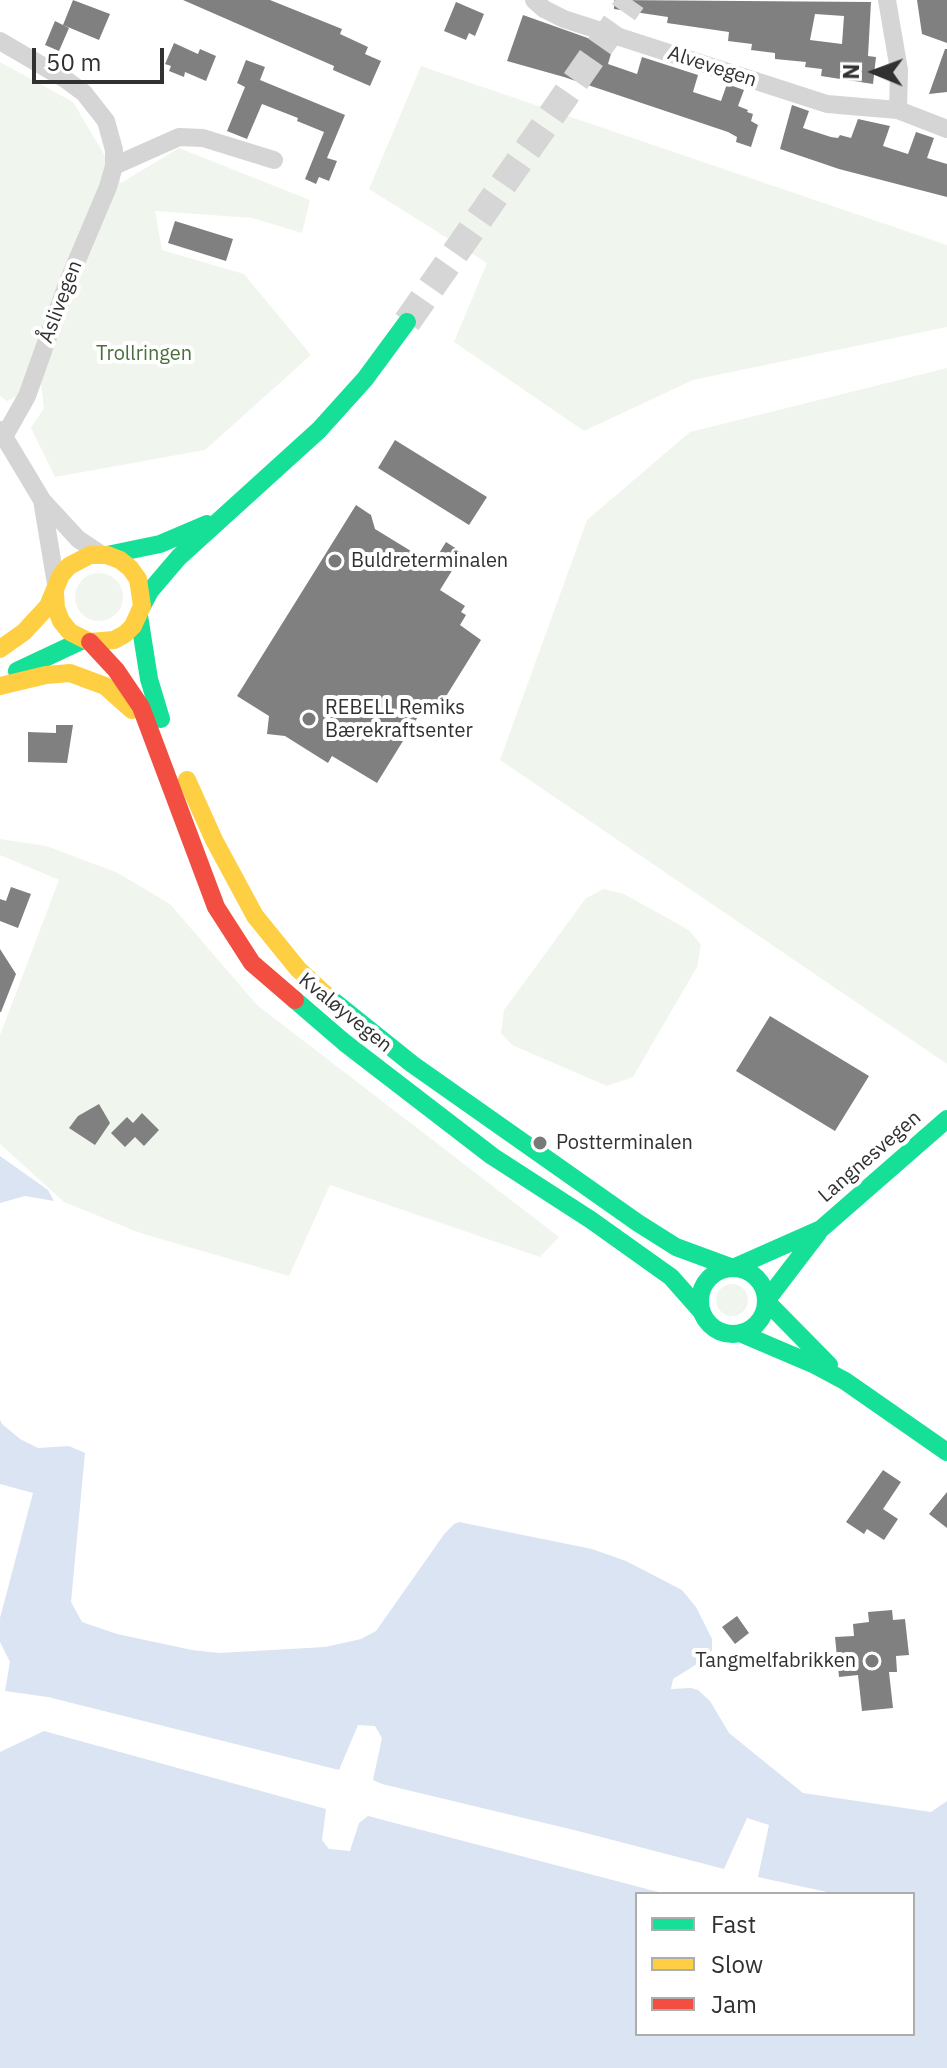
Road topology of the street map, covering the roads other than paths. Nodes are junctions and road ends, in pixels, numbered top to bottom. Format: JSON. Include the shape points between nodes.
{"nodes":[{"id":1,"x":534,"y":0,"type":"edge"},
{"id":2,"x":887,"y":0,"type":"edge"},
{"id":3,"x":0,"y":41,"type":"edge"},
{"id":4,"x":898,"y":110,"type":"junction"},
{"id":5,"x":947,"y":129,"type":"edge"},
{"id":6,"x":274,"y":160,"type":"dead end"},
{"id":7,"x":114,"y":166,"type":"junction"},
{"id":8,"x":407,"y":322,"type":"tunnel mouth"},
{"id":9,"x":2,"y":432,"type":"edge"},
{"id":10,"x":42,"y":500,"type":"junction"},
{"id":11,"x":219,"y":520,"type":"junction"},
{"id":12,"x":105,"y":555,"type":"junction"},
{"id":13,"x":56,"y":590,"type":"junction"},
{"id":14,"x":141,"y":611,"type":"junction"},
{"id":15,"x":86,"y":641,"type":"junction"},
{"id":16,"x":0,"y":649,"type":"edge"},
{"id":17,"x":0,"y":684,"type":"edge"},
{"id":18,"x":150,"y":727,"type":"junction"},
{"id":19,"x":947,"y":1119,"type":"edge"},
{"id":20,"x":821,"y":1229,"type":"junction"},
{"id":21,"x":733,"y":1268,"type":"junction"},
{"id":22,"x":766,"y":1301,"type":"junction"},
{"id":23,"x":702,"y":1312,"type":"junction"},
{"id":24,"x":740,"y":1333,"type":"junction"},
{"id":25,"x":845,"y":1381,"type":"junction"},
{"id":26,"x":947,"y":1452,"type":"edge"}],
"edges":[{"from":1,"to":4,"type":"street","name":"Alvevegen","via":[[564,19],[827,104]]},
{"from":2,"to":4,"type":"street","via":[[899,70]]},
{"from":3,"to":7,"type":"street","name":"Åslivegen","via":[[84,93],[113,138]]},
{"from":4,"to":5,"type":"street","name":"Alvevegen"},
{"from":6,"to":7,"type":"street","via":[[203,138],[179,137]]},
{"from":7,"to":9,"type":"street","name":"Åslivegen","via":[[27,396]]},
{"from":8,"to":11,"type":"main road","via":[[319,430]]},
{"from":9,"to":10,"type":"street"},
{"from":10,"to":12,"type":"street","via":[[78,539]]},
{"from":10,"to":13,"type":"street"},
{"from":11,"to":12,"type":"main road","via":[[160,544]]},
{"from":11,"to":14,"type":"main road","via":[[168,569]]},
{"from":12,"to":13,"type":"main road","via":[[90,555],[69,566]]},
{"from":12,"to":14,"type":"main road","via":[[120,560],[138,579]]},
{"from":13,"to":15,"type":"main road","via":[[61,621]]},
{"from":13,"to":16,"type":"main road","via":[[24,632]]},
{"from":14,"to":15,"type":"main road","via":[[125,634],[102,643]]},
{"from":14,"to":21,"type":"main road","name":"Kvaløyvegen","via":[[154,701],[203,815],[255,916],[298,969],[412,1064],[638,1223],[676,1247]]},
{"from":15,"to":17,"type":"main road","via":[[27,664]]},
{"from":15,"to":18,"type":"main road","name":"Kvaløyvegen","via":[[131,689]]},
{"from":17,"to":18,"type":"main road","via":[[70,673],[86,677],[105,686]]},
{"from":18,"to":23,"type":"main road","name":"Kvaløyvegen","via":[[216,907],[252,963],[345,1043],[492,1156],[671,1277]]},
{"from":19,"to":20,"type":"main road","name":"Langnesvegen"},
{"from":20,"to":21,"type":"main road","name":"Langnesvegen"},
{"from":20,"to":22,"type":"main road","name":"Langnesvegen"},
{"from":21,"to":22,"type":"main road","via":[[759,1282]]},
{"from":21,"to":23,"type":"main road","via":[[709,1279],[701,1294]]},
{"from":22,"to":24,"type":"main road","via":[[761,1318]]},
{"from":22,"to":25,"type":"main road"},
{"from":23,"to":24,"type":"main road","via":[[717,1330]]},
{"from":24,"to":25,"type":"main road"},
{"from":25,"to":26,"type":"main road"}]}
